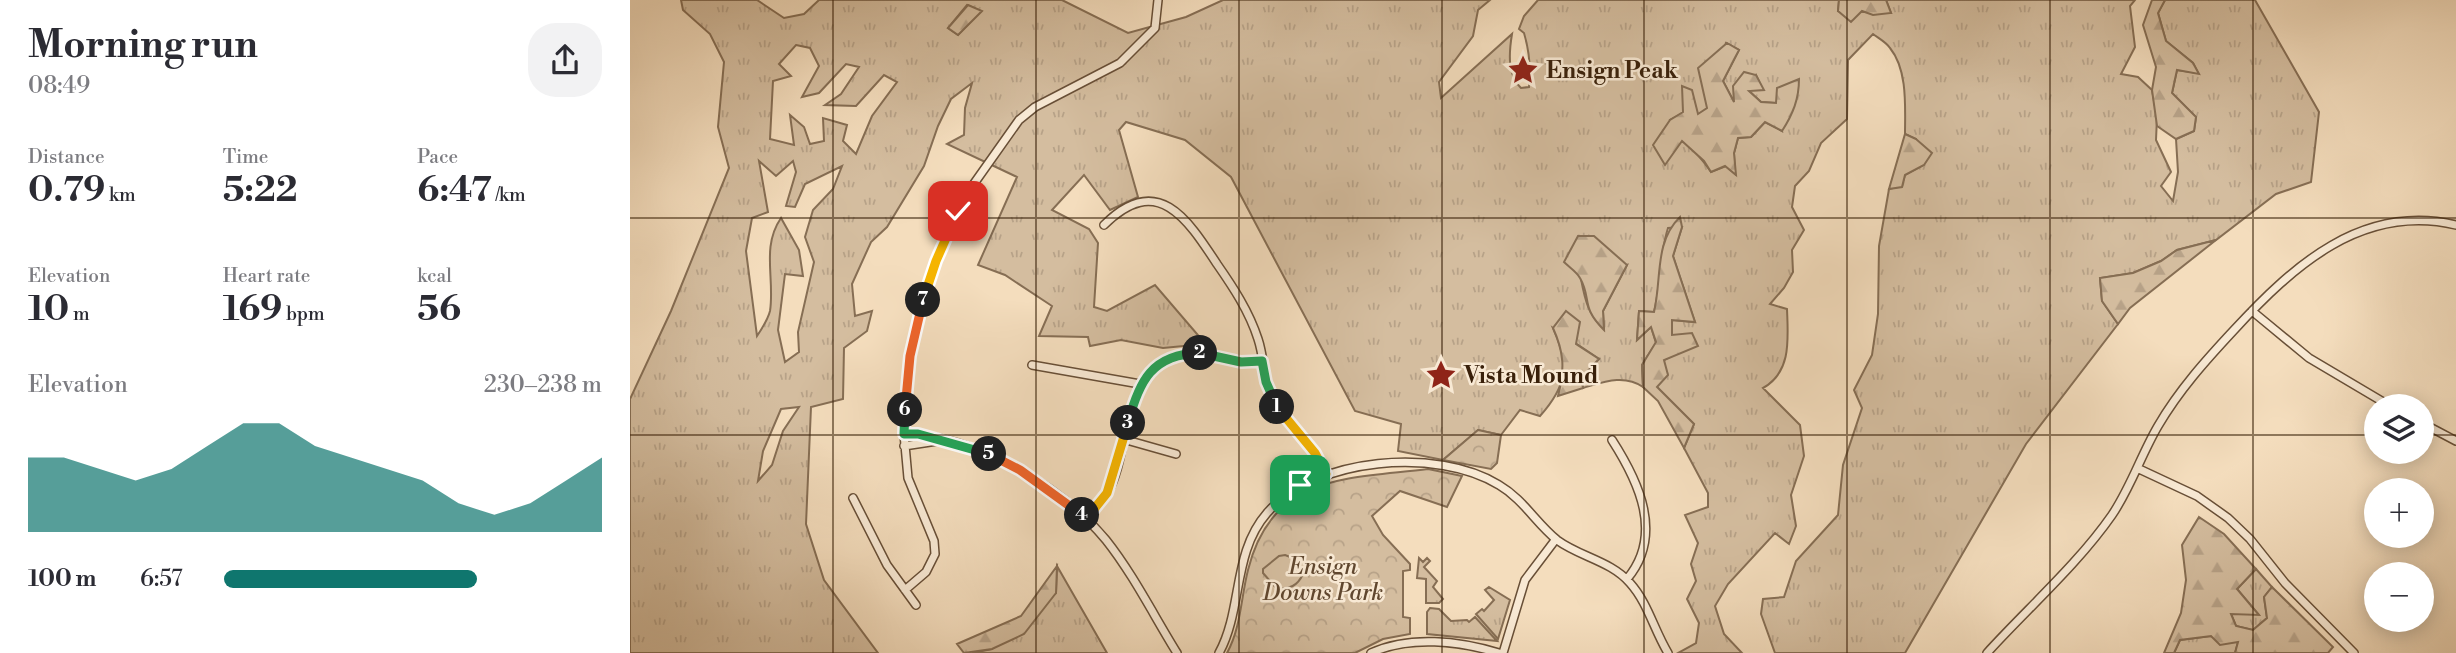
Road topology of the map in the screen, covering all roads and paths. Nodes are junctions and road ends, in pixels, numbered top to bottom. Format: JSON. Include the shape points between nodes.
{"nodes":[{"id":1,"x":1158,"y":0,"type":"edge"},
{"id":2,"x":1104,"y":225,"type":"dead end"},
{"id":3,"x":2456,"y":225,"type":"edge"},
{"id":4,"x":2252,"y":311,"type":"junction"},
{"id":5,"x":1262,"y":361,"type":"junction"},
{"id":6,"x":1032,"y":365,"type":"dead end"},
{"id":7,"x":1140,"y":384,"type":"junction"},
{"id":8,"x":2370,"y":394,"type":"edge"},
{"id":9,"x":2434,"y":429,"type":"edge"},
{"id":10,"x":904,"y":434,"type":"junction"},
{"id":11,"x":1123,"y":439,"type":"junction"},
{"id":12,"x":938,"y":440,"type":"junction"},
{"id":13,"x":1612,"y":440,"type":"dead end"},
{"id":14,"x":2456,"y":441,"type":"edge"},
{"id":15,"x":904,"y":446,"type":"junction"},
{"id":16,"x":1177,"y":454,"type":"dead end"},
{"id":17,"x":2137,"y":468,"type":"junction"},
{"id":18,"x":1326,"y":474,"type":"junction"},
{"id":19,"x":853,"y":498,"type":"dead end"},
{"id":20,"x":1086,"y":519,"type":"junction"},
{"id":21,"x":1556,"y":539,"type":"junction"},
{"id":22,"x":1626,"y":579,"type":"junction"},
{"id":23,"x":905,"y":590,"type":"junction"},
{"id":24,"x":916,"y":604,"type":"dead end"},
{"id":25,"x":1177,"y":653,"type":"edge"},
{"id":26,"x":1219,"y":653,"type":"edge"},
{"id":27,"x":1371,"y":653,"type":"edge"},
{"id":28,"x":1501,"y":653,"type":"edge"},
{"id":29,"x":1668,"y":653,"type":"edge"},
{"id":30,"x":1987,"y":653,"type":"edge"},
{"id":31,"x":2354,"y":653,"type":"edge"}],
"edges":[{"from":1,"to":10,"type":"street","via":[[1155,28],[1112,68],[1027,113],[973,185],[936,261],[919,315],[910,356]]},
{"from":2,"to":5,"type":"street","via":[[1124,208],[1143,202],[1164,204],[1181,214],[1238,295]]},
{"from":3,"to":4,"type":"street","via":[[2405,220],[2350,234],[2290,274]]},
{"from":4,"to":8,"type":"street","via":[[2309,358]]},
{"from":4,"to":17,"type":"street","via":[[2182,389]]},
{"from":5,"to":7,"type":"street","via":[[1241,362],[1204,353],[1181,355],[1161,363]]},
{"from":5,"to":18,"type":"street","via":[[1278,410],[1315,453]]},
{"from":6,"to":7,"type":"street"},
{"from":7,"to":11,"type":"street"},
{"from":9,"to":14,"type":"street"},
{"from":10,"to":12,"type":"street"},
{"from":10,"to":15,"type":"street"},
{"from":11,"to":16,"type":"street"},
{"from":11,"to":20,"type":"street","via":[[1107,493]]},
{"from":12,"to":15,"type":"street"},
{"from":12,"to":20,"type":"street","via":[[1009,463]]},
{"from":13,"to":22,"type":"street","via":[[1634,475],[1642,501],[1645,546]]},
{"from":15,"to":23,"type":"street","via":[[910,485],[935,548],[930,568]]},
{"from":17,"to":30,"type":"street","via":[[2101,529]]},
{"from":17,"to":31,"type":"street","via":[[2197,496],[2228,518]]},
{"from":18,"to":21,"type":"street","via":[[1417,463],[1465,469],[1511,493]]},
{"from":18,"to":26,"type":"street","via":[[1284,495],[1258,524],[1240,569]]},
{"from":19,"to":23,"type":"street"},
{"from":20,"to":25,"type":"street","via":[[1111,547]]},
{"from":21,"to":22,"type":"street"},
{"from":21,"to":28,"type":"street","via":[[1525,580]]},
{"from":22,"to":29,"type":"street","via":[[1640,595]]},
{"from":23,"to":24,"type":"street"},
{"from":27,"to":28,"type":"street","via":[[1398,644],[1432,642]]}]}
